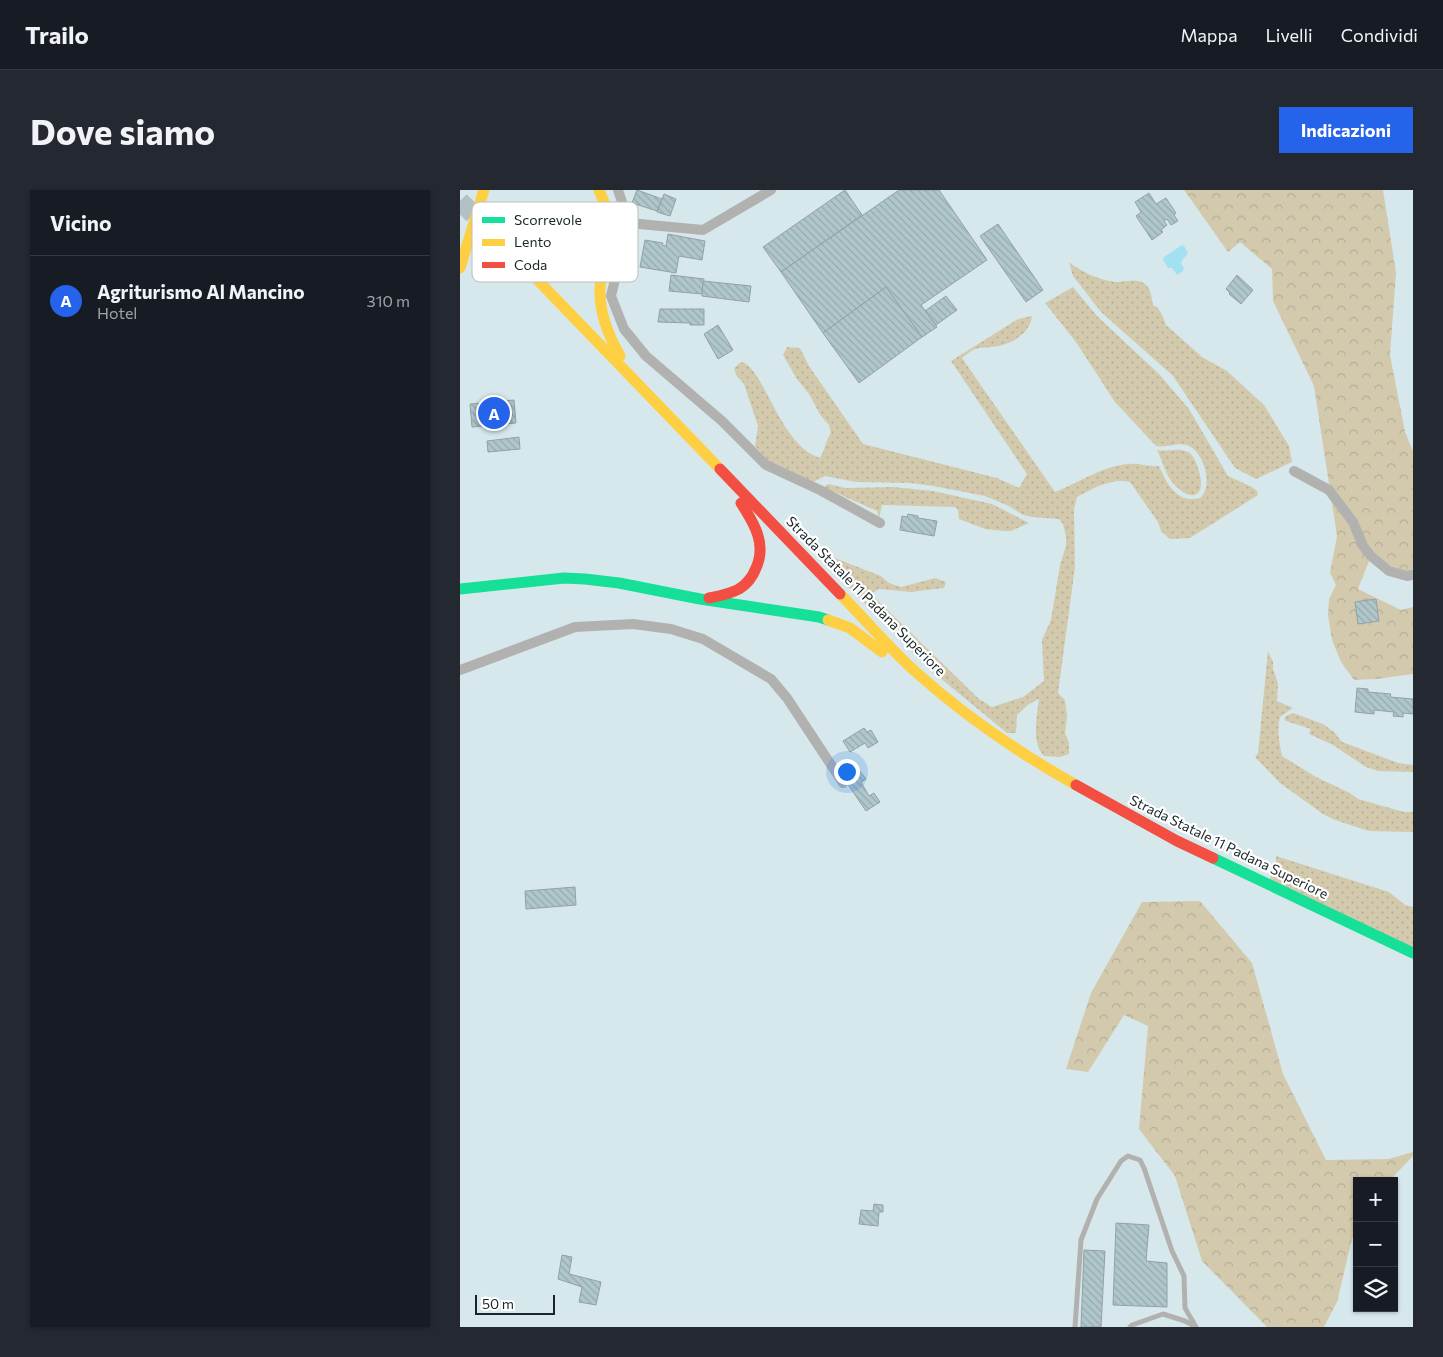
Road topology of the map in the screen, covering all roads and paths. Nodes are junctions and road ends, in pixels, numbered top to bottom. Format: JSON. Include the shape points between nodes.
{"nodes":[{"id":1,"x":484,"y":190,"type":"edge"},
{"id":2,"x":599,"y":190,"type":"edge"},
{"id":3,"x":618,"y":190,"type":"edge"},
{"id":4,"x":771,"y":190,"type":"edge"},
{"id":5,"x":480,"y":202,"type":"edge"},
{"id":6,"x":603,"y":202,"type":"edge"},
{"id":7,"x":622,"y":202,"type":"edge"},
{"id":8,"x":638,"y":224,"type":"edge"},
{"id":9,"x":472,"y":229,"type":"edge"},
{"id":10,"x":460,"y":268,"type":"edge"},
{"id":11,"x":539,"y":282,"type":"edge"},
{"id":12,"x":599,"y":282,"type":"edge"},
{"id":13,"x":614,"y":282,"type":"edge"},
{"id":14,"x":638,"y":385,"type":"junction"},
{"id":15,"x":711,"y":461,"type":"junction"},
{"id":16,"x":1294,"y":471,"type":"dead end"},
{"id":17,"x":880,"y":523,"type":"dead end"},
{"id":18,"x":1413,"y":575,"type":"edge"},
{"id":19,"x":460,"y":589,"type":"edge"},
{"id":20,"x":700,"y":600,"type":"junction"},
{"id":21,"x":460,"y":670,"type":"edge"},
{"id":22,"x":999,"y":738,"type":"junction"},
{"id":23,"x":843,"y":783,"type":"dead end"},
{"id":24,"x":1413,"y":954,"type":"edge"},
{"id":25,"x":1075,"y":1327,"type":"edge"},
{"id":26,"x":1130,"y":1327,"type":"edge"},
{"id":27,"x":1196,"y":1327,"type":"edge"}],
"edges":[{"from":1,"to":5,"type":"main road"},
{"from":2,"to":6,"type":"main road"},
{"from":3,"to":7,"type":"street"},
{"from":4,"to":8,"type":"street","via":[[703,230]]},
{"from":9,"to":10,"type":"main road"},
{"from":11,"to":14,"type":"main road","name":"Strada Statale 11 Padana Superiore"},
{"from":12,"to":14,"type":"main road","via":[[599,310],[604,325]]},
{"from":13,"to":17,"type":"street","via":[[611,296],[624,329],[646,356],[722,421],[766,465]]},
{"from":14,"to":15,"type":"main road","name":"Strada Statale 11 Padana Superiore"},
{"from":15,"to":20,"type":"main road","via":[[749,514],[758,532],[761,550],[751,578],[739,589]]},
{"from":15,"to":22,"type":"main road","name":"Strada Statale 11 Padana Superiore","via":[[916,672]]},
{"from":16,"to":18,"type":"street","via":[[1330,490],[1353,522],[1371,556],[1389,571]]},
{"from":19,"to":20,"type":"main road","via":[[585,579],[619,582]]},
{"from":20,"to":22,"type":"main road","via":[[819,617],[850,628],[954,715]]},
{"from":21,"to":23,"type":"street","via":[[575,627],[632,624],[671,629],[703,638],[772,679]]},
{"from":22,"to":24,"type":"main road","name":"Strada Statale 11 Padana Superiore","via":[[1040,765],[1177,842]]},
{"from":25,"to":27,"type":"lane","via":[[1081,1240],[1097,1199],[1121,1161],[1128,1156],[1140,1160],[1144,1168],[1172,1251],[1184,1276],[1185,1308]]},
{"from":26,"to":27,"type":"lane","via":[[1163,1314]]}]}
